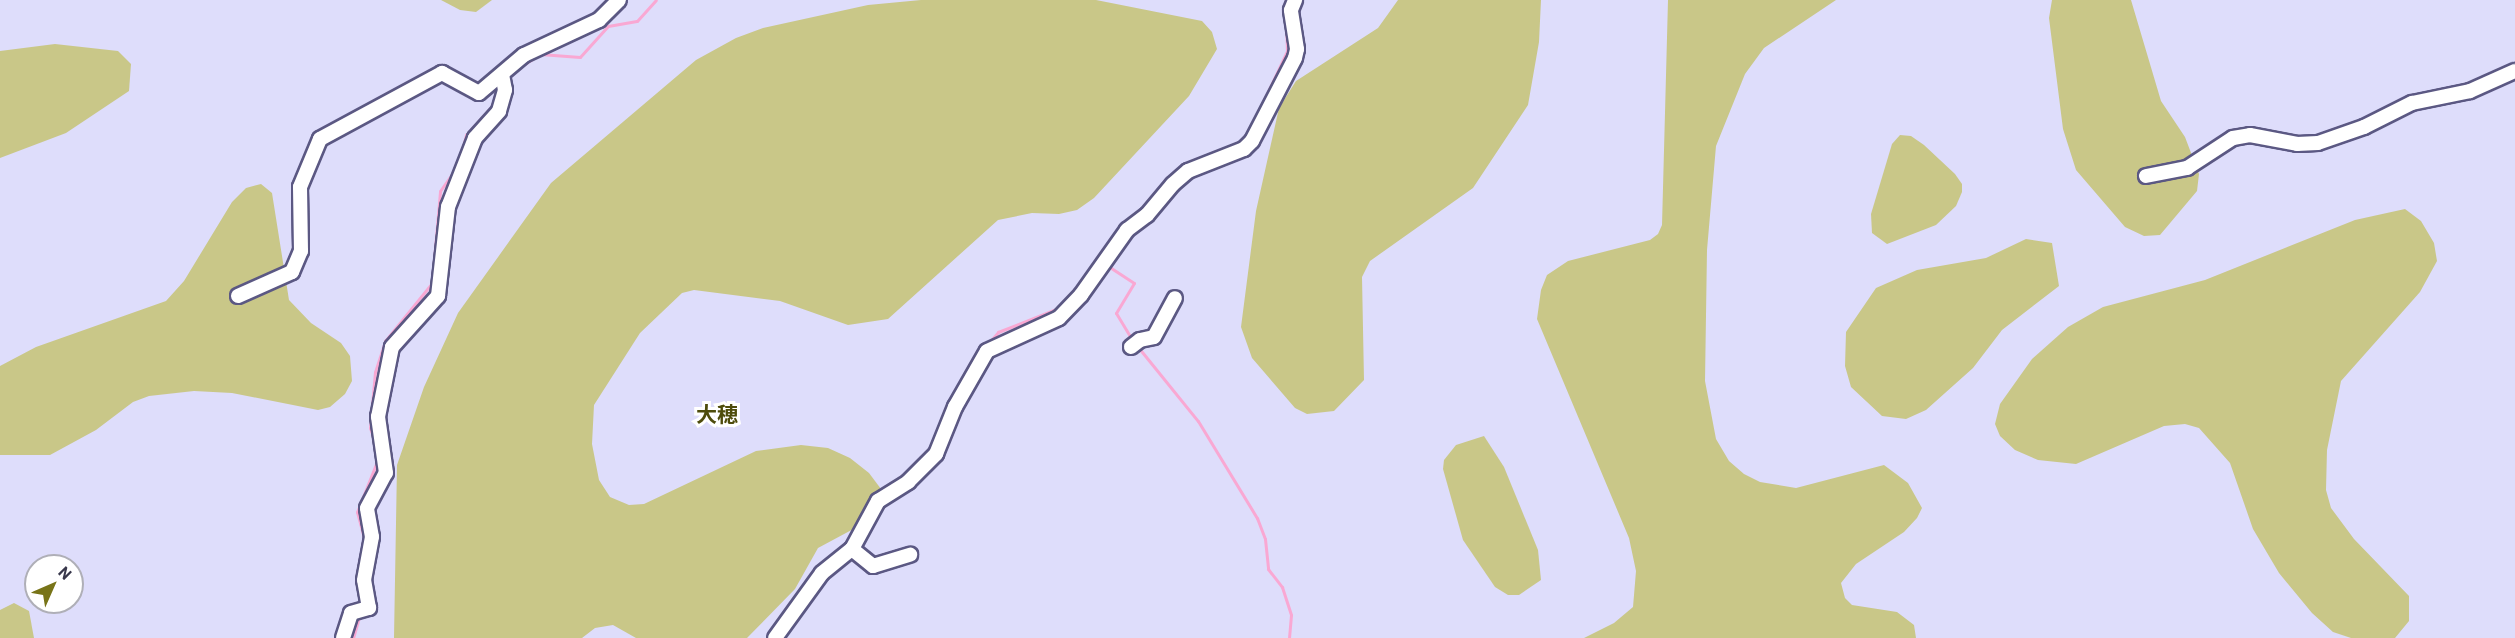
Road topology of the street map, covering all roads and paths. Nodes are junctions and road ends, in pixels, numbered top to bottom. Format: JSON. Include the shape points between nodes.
{"nodes":[{"id":1,"x":619,"y":0,"type":"edge"},
{"id":2,"x":1295,"y":0,"type":"edge"},
{"id":3,"x":2515,"y":71,"type":"edge"},
{"id":4,"x":502,"y":75,"type":"junction"},
{"id":5,"x":2146,"y":176,"type":"dead end"},
{"id":6,"x":238,"y":296,"type":"dead end"},
{"id":7,"x":1175,"y":298,"type":"dead end"},
{"id":8,"x":1131,"y":347,"type":"dead end"},
{"id":9,"x":852,"y":549,"type":"junction"},
{"id":10,"x":910,"y":555,"type":"dead end"},
{"id":11,"x":343,"y":638,"type":"edge"},
{"id":12,"x":775,"y":638,"type":"edge"}],
"edges":[{"from":1,"to":4,"type":"street","via":[[599,20],[524,55]]},
{"from":2,"to":9,"type":"street","via":[[1291,10],[1295,58],[1252,141],[1244,149],[1188,171],[1173,184],[1127,230],[1081,295],[1059,318],[987,351],[955,407],[936,454],[908,482],[878,501]]},
{"from":3,"to":5,"type":"street","via":[[2470,92],[2412,103],[2364,127],[2310,145],[2250,135],[2234,138],[2187,168]]},
{"from":4,"to":6,"type":"street","via":[[479,93],[442,73],[320,139],[300,187],[301,251],[292,272]]},
{"from":4,"to":11,"type":"street","via":[[505,90],[499,111],[475,138],[448,207],[438,296],[392,347],[378,417],[386,473],[367,508],[372,537],[364,580],[369,608],[351,613]]},
{"from":7,"to":8,"type":"street","via":[[1154,337]]},
{"from":9,"to":10,"type":"street","via":[[873,566]]},
{"from":9,"to":12,"type":"street","via":[[822,573]]}]}
